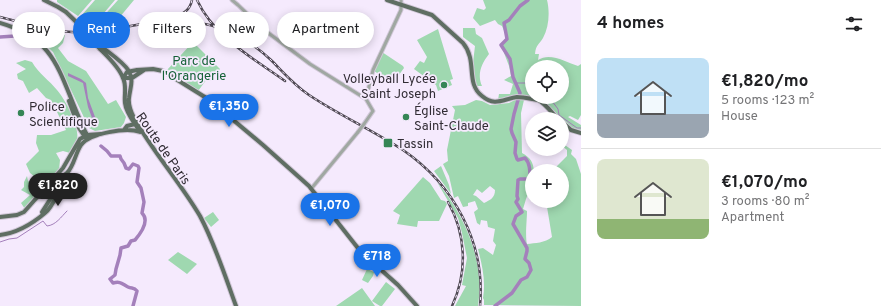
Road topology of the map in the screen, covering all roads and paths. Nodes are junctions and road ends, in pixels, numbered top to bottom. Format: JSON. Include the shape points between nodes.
{"nodes":[{"id":1,"x":44,"y":0,"type":"edge"},
{"id":2,"x":232,"y":0,"type":"edge"},
{"id":3,"x":387,"y":0,"type":"edge"},
{"id":4,"x":51,"y":1,"type":"edge"},
{"id":5,"x":401,"y":2,"type":"edge"},
{"id":6,"x":73,"y":21,"type":"edge"},
{"id":7,"x":0,"y":23,"type":"edge"},
{"id":8,"x":101,"y":48,"type":"joint"},
{"id":9,"x":53,"y":60,"type":"junction"},
{"id":10,"x":144,"y":69,"type":"junction"},
{"id":11,"x":128,"y":70,"type":"junction"},
{"id":12,"x":123,"y":78,"type":"junction"},
{"id":13,"x":132,"y":78,"type":"junction"},
{"id":14,"x":366,"y":99,"type":"junction"},
{"id":15,"x":551,"y":112,"type":"edge"},
{"id":16,"x":128,"y":114,"type":"junction"},
{"id":17,"x":79,"y":117,"type":"junction"},
{"id":18,"x":135,"y":122,"type":"junction"},
{"id":19,"x":81,"y":126,"type":"junction"},
{"id":20,"x":128,"y":128,"type":"junction"},
{"id":21,"x":569,"y":128,"type":"edge"},
{"id":22,"x":141,"y":131,"type":"junction"},
{"id":23,"x":581,"y":133,"type":"edge"},
{"id":24,"x":99,"y":134,"type":"junction"},
{"id":25,"x":87,"y":136,"type":"junction"},
{"id":26,"x":78,"y":142,"type":"junction"},
{"id":27,"x":71,"y":155,"type":"junction"},
{"id":28,"x":77,"y":155,"type":"junction"},
{"id":29,"x":67,"y":168,"type":"junction"},
{"id":30,"x":63,"y":175,"type":"junction"},
{"id":31,"x":51,"y":183,"type":"junction"},
{"id":32,"x":57,"y":189,"type":"junction"},
{"id":33,"x":311,"y":189,"type":"junction"},
{"id":34,"x":0,"y":217,"type":"edge"},
{"id":35,"x":0,"y":235,"type":"edge"},
{"id":36,"x":235,"y":306,"type":"edge"},
{"id":37,"x":418,"y":306,"type":"edge"}],
"edges":[{"from":1,"to":4,"type":"main road"},
{"from":2,"to":14,"type":"street","via":[[263,29],[310,64]]},
{"from":3,"to":5,"type":"main road"},
{"from":4,"to":6,"type":"main road","name":"Route de Paris","bridge":true},
{"from":5,"to":14,"type":"street","via":[[401,10],[373,70]]},
{"from":5,"to":15,"type":"main road","via":[[432,15],[467,47],[472,60],[474,86],[487,100],[497,102],[517,97],[540,102]]},
{"from":7,"to":9,"type":"main road","via":[[29,34],[42,44]]},
{"from":8,"to":11,"type":"main road","name":"Route de Paris"},
{"from":8,"to":12,"type":"main road","name":"Route de Paris"},
{"from":9,"to":17,"type":"main road"},
{"from":9,"to":19,"type":"main road"},
{"from":10,"to":11,"type":"main road"},
{"from":10,"to":13,"type":"main road"},
{"from":10,"to":33,"type":"main road","via":[[163,71],[206,97]]},
{"from":11,"to":12,"type":"main road"},
{"from":11,"to":13,"type":"main road","name":"Route de Paris"},
{"from":12,"to":13,"type":"main road"},
{"from":12,"to":16,"type":"main road","name":"Route de Paris"},
{"from":13,"to":18,"type":"main road","name":"Route de Paris","via":[[129,102]]},
{"from":14,"to":33,"type":"street","bridge":true,"via":[[373,111]]},
{"from":16,"to":18,"type":"main road","name":"Route de Paris"},
{"from":16,"to":20,"type":"main road"},
{"from":17,"to":19,"type":"main road"},
{"from":17,"to":25,"type":"main road"},
{"from":18,"to":20,"type":"main road"},
{"from":18,"to":22,"type":"main road","name":"Route de Paris"},
{"from":19,"to":25,"type":"main road"},
{"from":19,"to":26,"type":"main road"},
{"from":20,"to":22,"type":"main road"},
{"from":20,"to":24,"type":"main road"},
{"from":21,"to":23,"type":"main road"},
{"from":22,"to":36,"type":"main road","name":"Route de Paris","via":[[200,216]]},
{"from":24,"to":25,"type":"main road"},
{"from":24,"to":25,"type":"main road"},
{"from":25,"to":26,"type":"main road"},
{"from":25,"to":28,"type":"main road"},
{"from":26,"to":27,"type":"main road"},
{"from":27,"to":28,"type":"main road"},
{"from":27,"to":29,"type":"main road"},
{"from":27,"to":31,"type":"main road"},
{"from":28,"to":29,"type":"main road"},
{"from":29,"to":30,"type":"main road"},
{"from":30,"to":31,"type":"main road"},
{"from":30,"to":32,"type":"main road"},
{"from":31,"to":32,"type":"main road","via":[[56,182]]},
{"from":31,"to":34,"type":"main road","via":[[24,212]]},
{"from":32,"to":35,"type":"main road","via":[[45,213],[28,226]]},
{"from":33,"to":37,"type":"main road","via":[[361,252]]}]}
